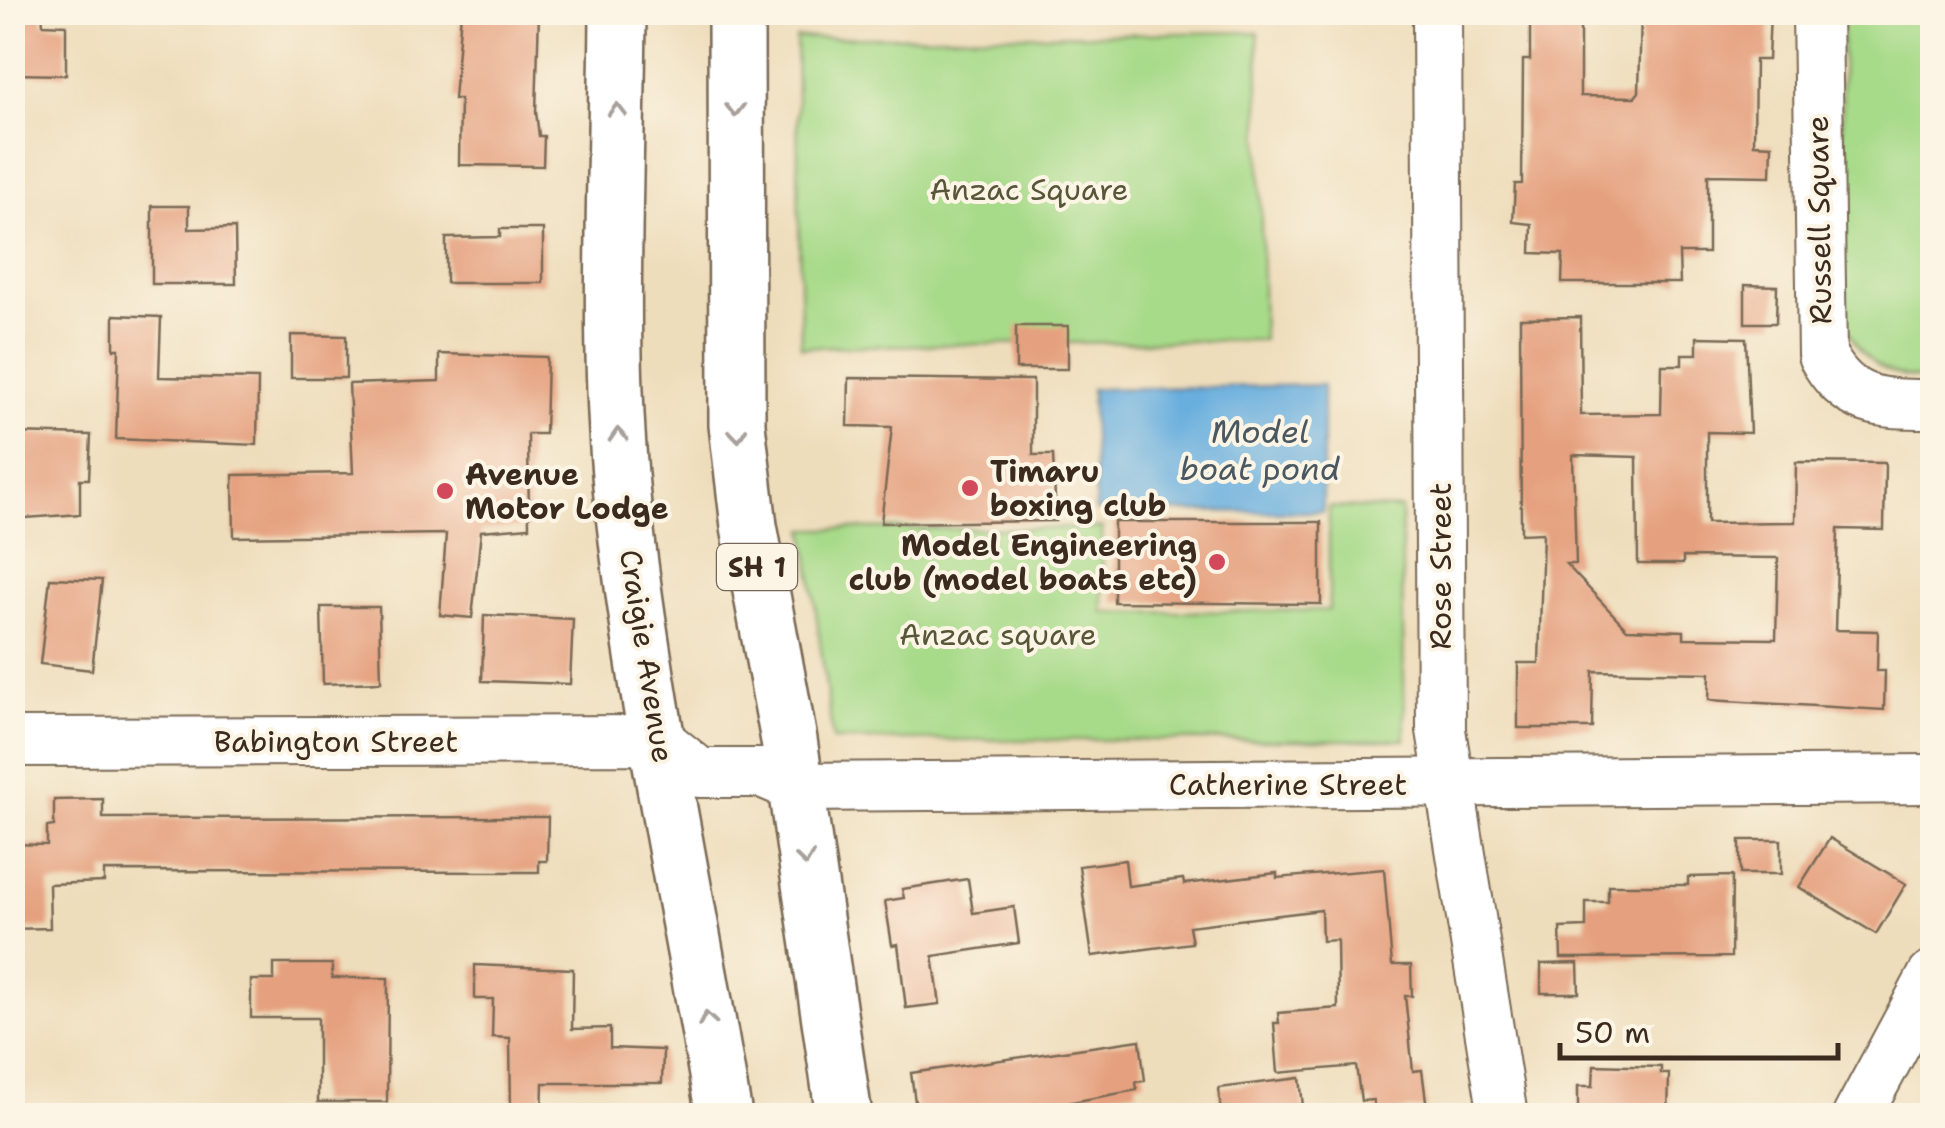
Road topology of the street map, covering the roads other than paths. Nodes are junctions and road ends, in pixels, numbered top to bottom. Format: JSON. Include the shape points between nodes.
{"nodes":[{"id":1,"x":618,"y":12,"type":"edge"},
{"id":2,"x":736,"y":12,"type":"edge"},
{"id":3,"x":1437,"y":12,"type":"edge"},
{"id":4,"x":1818,"y":12,"type":"edge"},
{"id":5,"x":1932,"y":404,"type":"edge"},
{"id":6,"x":658,"y":740,"type":"junction"},
{"id":7,"x":12,"y":742,"type":"edge"},
{"id":8,"x":1932,"y":779,"type":"edge"},
{"id":9,"x":1450,"y":783,"type":"junction"},
{"id":10,"x":795,"y":787,"type":"junction"},
{"id":11,"x":1932,"y":976,"type":"edge"},
{"id":12,"x":724,"y":1116,"type":"edge"},
{"id":13,"x":844,"y":1116,"type":"edge"},
{"id":14,"x":1502,"y":1116,"type":"edge"},
{"id":15,"x":1857,"y":1116,"type":"edge"}],
"edges":[{"from":6,"to":1,"type":"highway","name":"Craigie Avenue","one_way":true,"via":[[622,496],[617,414]]},
{"from":2,"to":10,"type":"highway","number":"SH 1","one_way":true,"via":[[737,425]]},
{"from":3,"to":9,"type":"street","name":"Rose Street","via":[[1441,730]]},
{"from":4,"to":5,"type":"street","name":"Russell Square","via":[[1822,356],[1834,380],[1850,392]]},
{"from":6,"to":7,"type":"street","name":"Babington Street"},
{"from":6,"to":10,"type":"street","name":"Catherine Street","via":[[700,773],[762,774]]},
{"from":12,"to":6,"type":"highway","name":"Craigie Avenue","one_way":true},
{"from":8,"to":9,"type":"street","name":"Catherine Street"},
{"from":9,"to":10,"type":"street","name":"Catherine Street"},
{"from":9,"to":14,"type":"street","name":"Rose Street"},
{"from":10,"to":13,"type":"highway","number":"SH 1","one_way":true},
{"from":11,"to":15,"type":"street"}]}
